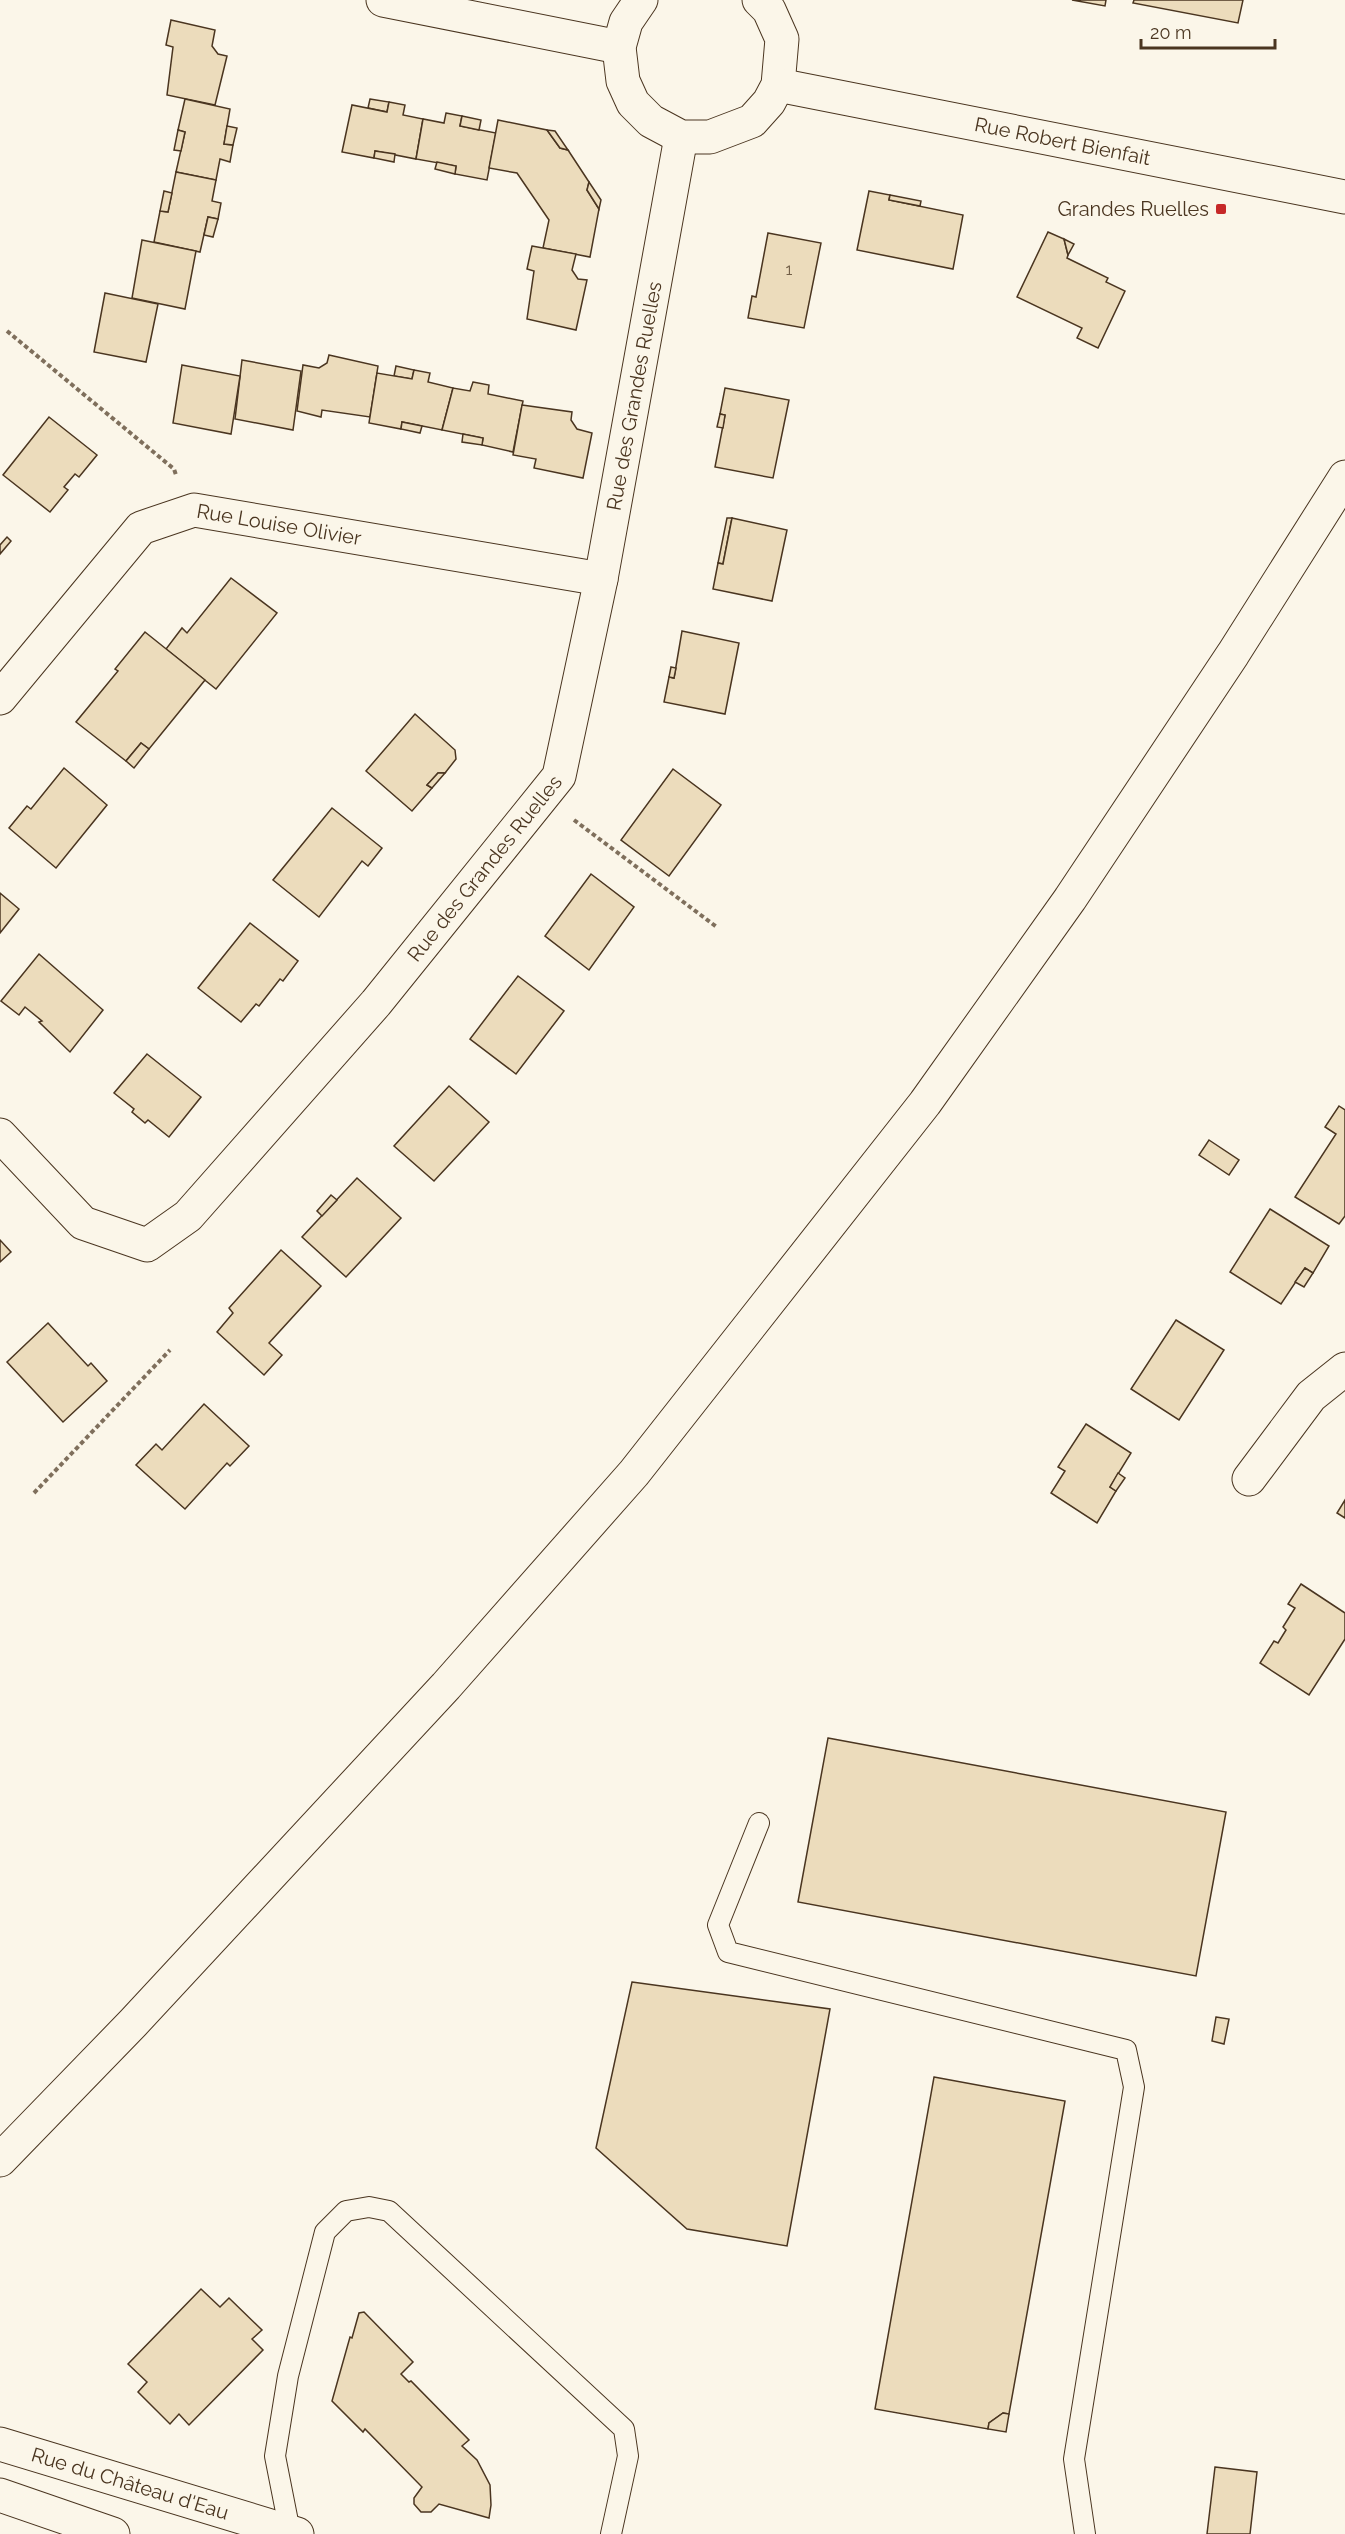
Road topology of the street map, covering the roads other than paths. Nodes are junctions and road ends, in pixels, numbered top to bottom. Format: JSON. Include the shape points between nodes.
{"nodes":[{"id":1,"x":383,"y":0,"type":"edge"},
{"id":2,"x":641,"y":0,"type":"edge"},
{"id":3,"x":759,"y":0,"type":"edge"},
{"id":4,"x":619,"y":46,"type":"junction"},
{"id":5,"x":778,"y":85,"type":"junction"},
{"id":6,"x":681,"y":137,"type":"junction"},
{"id":7,"x":1345,"y":197,"type":"edge"},
{"id":8,"x":1345,"y":477,"type":"edge"},
{"id":9,"x":601,"y":579,"type":"junction"},
{"id":10,"x":0,"y":698,"type":"edge"},
{"id":11,"x":0,"y":1135,"type":"edge"},
{"id":12,"x":1345,"y":1369,"type":"edge"},
{"id":13,"x":1250,"y":1479,"type":"dead end"},
{"id":14,"x":759,"y":1823,"type":"dead end"},
{"id":15,"x":0,"y":2160,"type":"edge"},
{"id":16,"x":0,"y":2444,"type":"edge"},
{"id":17,"x":0,"y":2495,"type":"edge"},
{"id":18,"x":291,"y":2533,"type":"edge"},
{"id":19,"x":113,"y":2534,"type":"edge"},
{"id":20,"x":611,"y":2534,"type":"edge"},
{"id":21,"x":1085,"y":2534,"type":"edge"}],
"edges":[{"from":1,"to":4,"type":"street"},
{"from":2,"to":4,"type":"street","via":[[626,22]]},
{"from":3,"to":5,"type":"street","via":[[769,10],[782,39]]},
{"from":4,"to":6,"type":"street","via":[[622,81],[633,103],[651,121]]},
{"from":5,"to":6,"type":"street","via":[[752,121],[710,137]]},
{"from":5,"to":7,"type":"street","name":"Rue Robert Bienfait"},
{"from":6,"to":9,"type":"street","name":"Rue des Grandes Ruelles"},
{"from":8,"to":15,"type":"street","via":[[1070,899],[925,1103],[634,1473],[438,1695]]},
{"from":9,"to":10,"type":"street","name":"Rue Louise Olivier","via":[[194,510],[141,528]]},
{"from":9,"to":11,"type":"street","name":"Rue des Grandes Ruelles","via":[[559,776],[376,1003],[189,1216],[147,1245],[83,1223]]},
{"from":12,"to":13,"type":"street","via":[[1311,1396]]},
{"from":14,"to":21,"type":"lane","via":[[718,1925],[728,1952],[1126,2050],[1134,2087],[1074,2459]]},
{"from":16,"to":18,"type":"street","name":"Rue du Château d'Eau"},
{"from":17,"to":19,"type":"street"},
{"from":18,"to":20,"type":"lane","via":[[276,2456],[288,2376],[325,2232],[346,2211],[369,2207],[389,2211],[624,2429],[628,2456]]}]}
